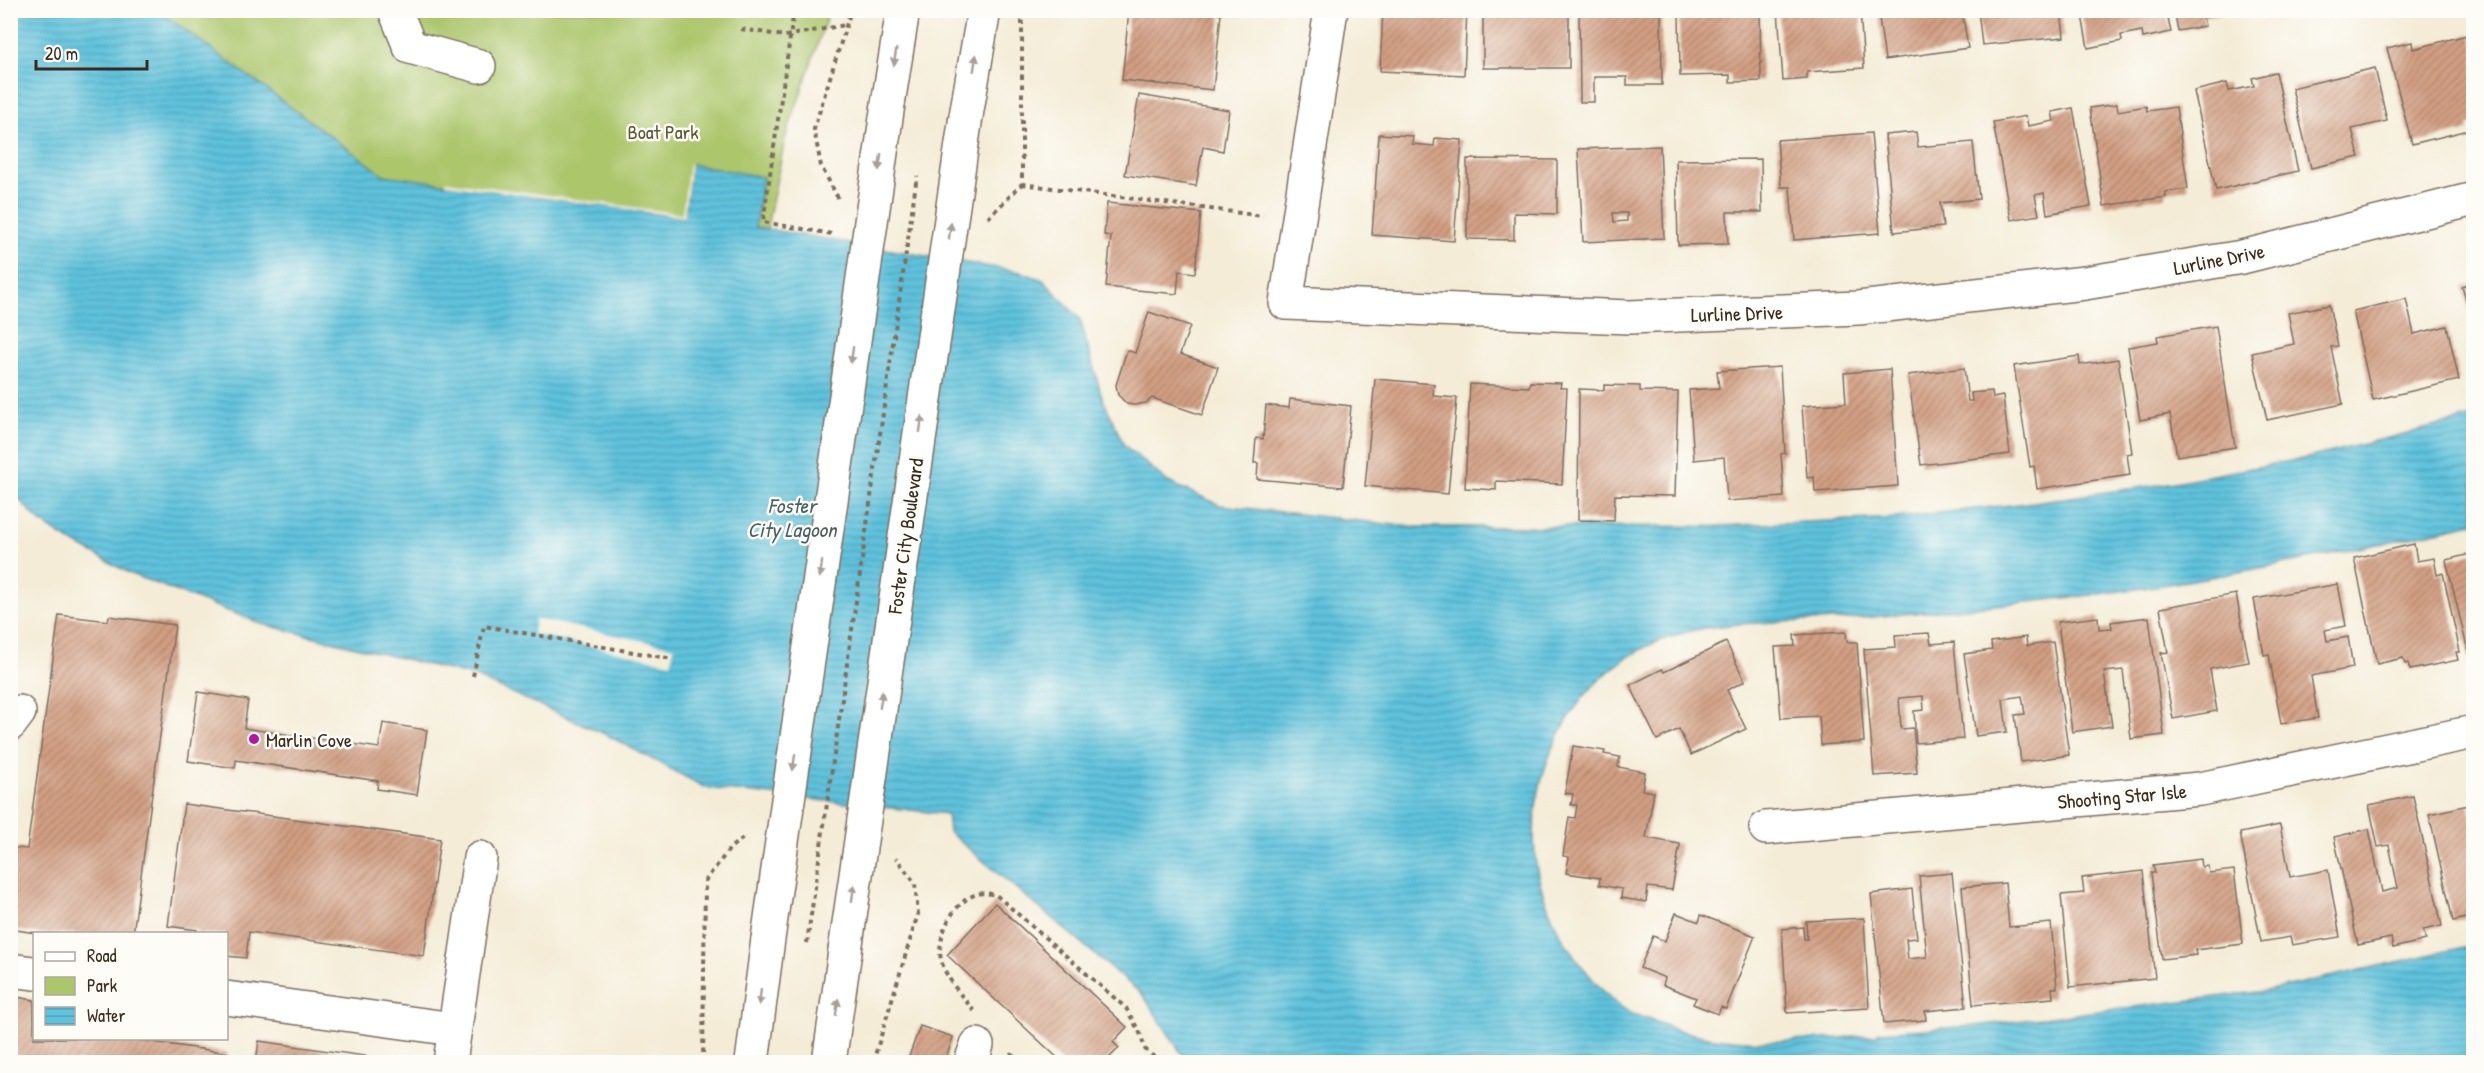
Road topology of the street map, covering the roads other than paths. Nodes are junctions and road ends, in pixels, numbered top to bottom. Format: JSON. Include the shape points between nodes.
{"nodes":[{"id":1,"x":395,"y":10,"type":"edge"},
{"id":2,"x":903,"y":10,"type":"edge"},
{"id":3,"x":984,"y":10,"type":"edge"},
{"id":4,"x":1331,"y":10,"type":"edge"},
{"id":5,"x":478,"y":66,"type":"dead end"},
{"id":6,"x":2474,"y":199,"type":"edge"},
{"id":7,"x":2474,"y":732,"type":"edge"},
{"id":8,"x":1766,"y":828,"type":"dead end"},
{"id":9,"x":480,"y":858,"type":"dead end"},
{"id":10,"x":10,"y":970,"type":"edge"},
{"id":11,"x":33,"y":973,"type":"edge"},
{"id":12,"x":228,"y":998,"type":"edge"},
{"id":13,"x":454,"y":1029,"type":"junction"},
{"id":14,"x":450,"y":1062,"type":"edge"},
{"id":15,"x":752,"y":1062,"type":"edge"},
{"id":16,"x":829,"y":1062,"type":"edge"}],
"edges":[{"from":1,"to":5,"type":"street","via":[[410,47]]},
{"from":2,"to":15,"type":"street","one_way":true,"bridge":true},
{"from":16,"to":3,"type":"street","name":"Foster City Boulevard","one_way":true,"bridge":true},
{"from":4,"to":6,"type":"street","name":"Lurline Drive","via":[[1286,303],[1629,317],[1858,308],[2085,283],[2242,257]]},
{"from":7,"to":8,"type":"street","name":"Shooting Star Isle","via":[[2200,789]]},
{"from":9,"to":13,"type":"street"},
{"from":10,"to":11,"type":"street"},
{"from":12,"to":13,"type":"street"},
{"from":13,"to":14,"type":"street"}]}
